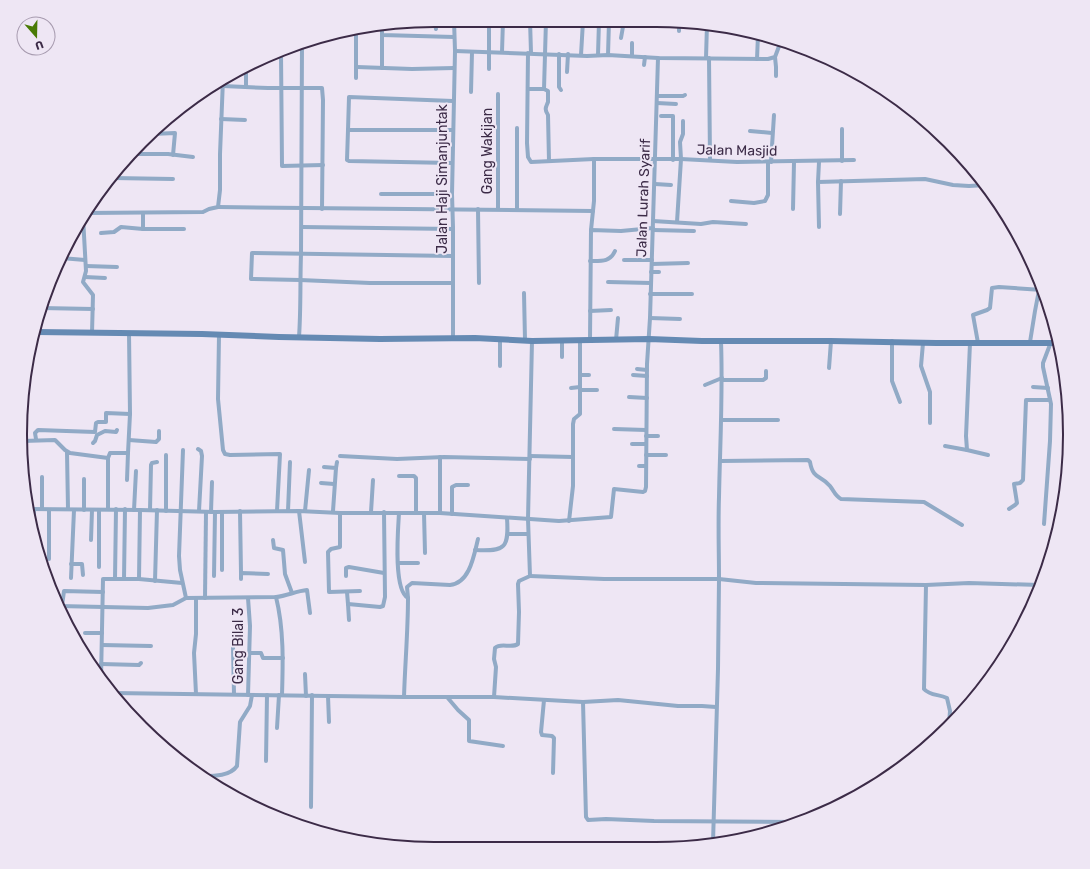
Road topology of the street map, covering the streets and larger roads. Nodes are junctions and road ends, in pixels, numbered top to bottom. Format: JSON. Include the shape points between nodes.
{"nodes":[{"id":1,"x":454,"y":27,"type":"edge"},
{"id":2,"x":489,"y":27,"type":"edge"},
{"id":3,"x":503,"y":27,"type":"edge"},
{"id":4,"x":530,"y":27,"type":"edge"},
{"id":5,"x":546,"y":27,"type":"edge"},
{"id":6,"x":583,"y":27,"type":"edge"},
{"id":7,"x":599,"y":27,"type":"edge"},
{"id":8,"x":609,"y":27,"type":"edge"},
{"id":9,"x":623,"y":27,"type":"edge"},
{"id":10,"x":382,"y":30,"type":"edge"},
{"id":11,"x":707,"y":30,"type":"edge"},
{"id":12,"x":356,"y":35,"type":"edge"},
{"id":13,"x":382,"y":35,"type":"junction"},
{"id":14,"x":454,"y":37,"type":"junction"},
{"id":15,"x":621,"y":38,"type":"dead end"},
{"id":16,"x":758,"y":40,"type":"edge"},
{"id":17,"x":632,"y":43,"type":"dead end"},
{"id":18,"x":779,"y":47,"type":"edge"},
{"id":19,"x":302,"y":50,"type":"edge"},
{"id":20,"x":455,"y":51,"type":"junction"},
{"id":21,"x":472,"y":52,"type":"junction"},
{"id":22,"x":489,"y":52,"type":"junction"},
{"id":23,"x":502,"y":52,"type":"junction"},
{"id":24,"x":530,"y":53,"type":"junction"},
{"id":25,"x":544,"y":53,"type":"junction"},
{"id":26,"x":559,"y":54,"type":"junction"},
{"id":27,"x":568,"y":54,"type":"junction"},
{"id":28,"x":581,"y":55,"type":"junction"},
{"id":29,"x":598,"y":55,"type":"junction"},
{"id":30,"x":608,"y":55,"type":"junction"},
{"id":31,"x":632,"y":56,"type":"junction"},
{"id":32,"x":281,"y":57,"type":"edge"},
{"id":33,"x":645,"y":57,"type":"junction"},
{"id":34,"x":775,"y":57,"type":"junction"},
{"id":35,"x":658,"y":58,"type":"junction"},
{"id":36,"x":707,"y":58,"type":"junction"},
{"id":37,"x":757,"y":59,"type":"junction"},
{"id":38,"x":644,"y":65,"type":"dead end"},
{"id":39,"x":357,"y":67,"type":"junction"},
{"id":40,"x":382,"y":68,"type":"junction"},
{"id":41,"x":454,"y":68,"type":"junction"},
{"id":42,"x":489,"y":69,"type":"dead end"},
{"id":43,"x":567,"y":72,"type":"dead end"},
{"id":44,"x":246,"y":74,"type":"edge"},
{"id":45,"x":776,"y":76,"type":"dead end"},
{"id":46,"x":356,"y":78,"type":"dead end"},
{"id":47,"x":223,"y":86,"type":"edge"},
{"id":48,"x":224,"y":86,"type":"edge"},
{"id":49,"x":246,"y":87,"type":"junction"},
{"id":50,"x":302,"y":87,"type":"junction"},
{"id":51,"x":282,"y":88,"type":"junction"},
{"id":52,"x":528,"y":89,"type":"junction"},
{"id":53,"x":544,"y":89,"type":"junction"},
{"id":54,"x":561,"y":90,"type":"dead end"},
{"id":55,"x":471,"y":92,"type":"dead end"},
{"id":56,"x":498,"y":94,"type":"dead end"},
{"id":57,"x":685,"y":95,"type":"dead end"},
{"id":58,"x":657,"y":96,"type":"junction"},
{"id":59,"x":453,"y":100,"type":"junction"},
{"id":60,"x":657,"y":103,"type":"junction"},
{"id":61,"x":676,"y":104,"type":"dead end"},
{"id":62,"x":774,"y":115,"type":"dead end"},
{"id":63,"x":661,"y":116,"type":"dead end"},
{"id":64,"x":221,"y":119,"type":"junction"},
{"id":65,"x":246,"y":120,"type":"dead end"},
{"id":66,"x":683,"y":121,"type":"dead end"},
{"id":67,"x":517,"y":128,"type":"dead end"},
{"id":68,"x":842,"y":129,"type":"dead end"},
{"id":69,"x":348,"y":130,"type":"junction"},
{"id":70,"x":453,"y":130,"type":"junction"},
{"id":71,"x":750,"y":131,"type":"dead end"},
{"id":72,"x":161,"y":133,"type":"edge"},
{"id":73,"x":772,"y":133,"type":"junction"},
{"id":74,"x":139,"y":154,"type":"edge"},
{"id":75,"x":169,"y":155,"type":"junction"},
{"id":76,"x":194,"y":157,"type":"dead end"},
{"id":77,"x":594,"y":159,"type":"junction"},
{"id":78,"x":681,"y":159,"type":"junction"},
{"id":79,"x":655,"y":160,"type":"junction"},
{"id":80,"x":672,"y":160,"type":"junction"},
{"id":81,"x":710,"y":160,"type":"junction"},
{"id":82,"x":854,"y":160,"type":"dead end"},
{"id":83,"x":549,"y":161,"type":"junction"},
{"id":84,"x":842,"y":161,"type":"junction"},
{"id":85,"x":770,"y":162,"type":"junction"},
{"id":86,"x":794,"y":162,"type":"junction"},
{"id":87,"x":819,"y":162,"type":"junction"},
{"id":88,"x":452,"y":163,"type":"junction"},
{"id":89,"x":302,"y":165,"type":"junction"},
{"id":90,"x":323,"y":165,"type":"junction"},
{"id":91,"x":118,"y":178,"type":"edge"},
{"id":92,"x":173,"y":179,"type":"dead end"},
{"id":93,"x":841,"y":181,"type":"junction"},
{"id":94,"x":818,"y":182,"type":"junction"},
{"id":95,"x":654,"y":184,"type":"junction"},
{"id":96,"x":671,"y":185,"type":"dead end"},
{"id":97,"x":979,"y":185,"type":"edge"},
{"id":98,"x":381,"y":194,"type":"dead end"},
{"id":99,"x":452,"y":194,"type":"junction"},
{"id":100,"x":731,"y":201,"type":"dead end"},
{"id":101,"x":218,"y":207,"type":"junction"},
{"id":102,"x":302,"y":208,"type":"junction"},
{"id":103,"x":322,"y":208,"type":"junction"},
{"id":104,"x":452,"y":209,"type":"junction"},
{"id":105,"x":478,"y":209,"type":"junction"},
{"id":106,"x":498,"y":209,"type":"junction"},
{"id":107,"x":518,"y":209,"type":"junction"},
{"id":108,"x":793,"y":209,"type":"dead end"},
{"id":109,"x":593,"y":211,"type":"junction"},
{"id":110,"x":93,"y":213,"type":"edge"},
{"id":111,"x":143,"y":213,"type":"junction"},
{"id":112,"x":840,"y":214,"type":"dead end"},
{"id":113,"x":653,"y":221,"type":"junction"},
{"id":114,"x":677,"y":222,"type":"junction"},
{"id":115,"x":746,"y":224,"type":"dead end"},
{"id":116,"x":302,"y":227,"type":"junction"},
{"id":117,"x":819,"y":227,"type":"dead end"},
{"id":118,"x":84,"y":228,"type":"edge"},
{"id":119,"x":143,"y":229,"type":"junction"},
{"id":120,"x":184,"y":229,"type":"dead end"},
{"id":121,"x":653,"y":229,"type":"junction"},
{"id":122,"x":453,"y":230,"type":"junction"},
{"id":123,"x":591,"y":230,"type":"junction"},
{"id":124,"x":694,"y":231,"type":"dead end"},
{"id":125,"x":101,"y":233,"type":"dead end"},
{"id":126,"x":615,"y":251,"type":"dead end"},
{"id":127,"x":302,"y":254,"type":"junction"},
{"id":128,"x":453,"y":256,"type":"junction"},
{"id":129,"x":67,"y":259,"type":"edge"},
{"id":130,"x":85,"y":260,"type":"junction"},
{"id":131,"x":624,"y":260,"type":"dead end"},
{"id":132,"x":590,"y":261,"type":"junction"},
{"id":133,"x":652,"y":262,"type":"junction"},
{"id":134,"x":688,"y":263,"type":"dead end"},
{"id":135,"x":86,"y":266,"type":"junction"},
{"id":136,"x":117,"y":267,"type":"dead end"},
{"id":137,"x":651,"y":272,"type":"junction"},
{"id":138,"x":659,"y":272,"type":"dead end"},
{"id":139,"x":85,"y":277,"type":"junction"},
{"id":140,"x":105,"y":278,"type":"dead end"},
{"id":141,"x":300,"y":280,"type":"junction"},
{"id":142,"x":608,"y":282,"type":"dead end"},
{"id":143,"x":452,"y":283,"type":"junction"},
{"id":144,"x":479,"y":283,"type":"dead end"},
{"id":145,"x":651,"y":284,"type":"junction"},
{"id":146,"x":1036,"y":290,"type":"edge"},
{"id":147,"x":524,"y":293,"type":"dead end"},
{"id":148,"x":650,"y":294,"type":"junction"},
{"id":149,"x":692,"y":294,"type":"dead end"},
{"id":150,"x":1039,"y":298,"type":"edge"},
{"id":151,"x":48,"y":308,"type":"edge"},
{"id":152,"x":93,"y":309,"type":"junction"},
{"id":153,"x":611,"y":310,"type":"dead end"},
{"id":154,"x":590,"y":311,"type":"junction"},
{"id":155,"x":618,"y":318,"type":"dead end"},
{"id":156,"x":650,"y":318,"type":"junction"},
{"id":157,"x":680,"y":319,"type":"dead end"},
{"id":158,"x":40,"y":332,"type":"edge"},
{"id":159,"x":92,"y":332,"type":"junction"},
{"id":160,"x":129,"y":333,"type":"junction"},
{"id":161,"x":219,"y":335,"type":"junction"},
{"id":162,"x":300,"y":338,"type":"junction"},
{"id":163,"x":453,"y":338,"type":"junction"},
{"id":164,"x":500,"y":339,"type":"junction"},
{"id":165,"x":649,"y":339,"type":"junction"},
{"id":166,"x":525,"y":340,"type":"junction"},
{"id":167,"x":562,"y":340,"type":"junction"},
{"id":168,"x":580,"y":340,"type":"junction"},
{"id":169,"x":590,"y":340,"type":"junction"},
{"id":170,"x":616,"y":340,"type":"junction"},
{"id":171,"x":532,"y":341,"type":"junction"},
{"id":172,"x":721,"y":341,"type":"junction"},
{"id":173,"x":830,"y":341,"type":"junction"},
{"id":174,"x":892,"y":341,"type":"junction"},
{"id":175,"x":1030,"y":342,"type":"junction"},
{"id":176,"x":1051,"y":342,"type":"joint"},
{"id":177,"x":923,"y":343,"type":"junction"},
{"id":178,"x":970,"y":343,"type":"junction"},
{"id":179,"x":978,"y":343,"type":"junction"},
{"id":180,"x":562,"y":357,"type":"dead end"},
{"id":181,"x":500,"y":366,"type":"dead end"},
{"id":182,"x":829,"y":368,"type":"dead end"},
{"id":183,"x":637,"y":369,"type":"dead end"},
{"id":184,"x":647,"y":370,"type":"junction"},
{"id":185,"x":766,"y":371,"type":"dead end"},
{"id":186,"x":580,"y":375,"type":"junction"},
{"id":187,"x":589,"y":375,"type":"dead end"},
{"id":188,"x":634,"y":376,"type":"dead end"},
{"id":189,"x":647,"y":376,"type":"junction"},
{"id":190,"x":722,"y":379,"type":"junction"},
{"id":191,"x":704,"y":385,"type":"dead end"},
{"id":192,"x":1033,"y":387,"type":"dead end"},
{"id":193,"x":571,"y":388,"type":"dead end"},
{"id":194,"x":1048,"y":388,"type":"junction"},
{"id":195,"x":580,"y":389,"type":"junction"},
{"id":196,"x":597,"y":390,"type":"dead end"},
{"id":197,"x":629,"y":397,"type":"dead end"},
{"id":198,"x":647,"y":398,"type":"junction"},
{"id":199,"x":1050,"y":400,"type":"junction"},
{"id":200,"x":900,"y":402,"type":"dead end"},
{"id":201,"x":130,"y":414,"type":"junction"},
{"id":202,"x":721,"y":420,"type":"junction"},
{"id":203,"x":778,"y":420,"type":"dead end"},
{"id":204,"x":930,"y":423,"type":"dead end"},
{"id":205,"x":614,"y":429,"type":"dead end"},
{"id":206,"x":117,"y":430,"type":"dead end"},
{"id":207,"x":159,"y":431,"type":"dead end"},
{"id":208,"x":646,"y":433,"type":"junction"},
{"id":209,"x":96,"y":434,"type":"junction"},
{"id":210,"x":658,"y":436,"type":"dead end"},
{"id":211,"x":27,"y":440,"type":"edge"},
{"id":212,"x":36,"y":440,"type":"junction"},
{"id":213,"x":129,"y":440,"type":"junction"},
{"id":214,"x":93,"y":443,"type":"dead end"},
{"id":215,"x":632,"y":444,"type":"dead end"},
{"id":216,"x":646,"y":444,"type":"junction"},
{"id":217,"x":945,"y":446,"type":"dead end"},
{"id":218,"x":198,"y":449,"type":"dead end"},
{"id":219,"x":183,"y":450,"type":"dead end"},
{"id":220,"x":967,"y":450,"type":"junction"},
{"id":221,"x":67,"y":452,"type":"junction"},
{"id":222,"x":128,"y":453,"type":"junction"},
{"id":223,"x":166,"y":455,"type":"dead end"},
{"id":224,"x":646,"y":455,"type":"junction"},
{"id":225,"x":666,"y":455,"type":"dead end"},
{"id":226,"x":988,"y":455,"type":"dead end"},
{"id":227,"x":340,"y":456,"type":"dead end"},
{"id":228,"x":440,"y":457,"type":"junction"},
{"id":229,"x":530,"y":457,"type":"junction"},
{"id":230,"x":573,"y":457,"type":"junction"},
{"id":231,"x":108,"y":458,"type":"junction"},
{"id":232,"x":721,"y":461,"type":"junction"},
{"id":233,"x":157,"y":462,"type":"dead end"},
{"id":234,"x":290,"y":462,"type":"dead end"},
{"id":235,"x":337,"y":462,"type":"dead end"},
{"id":236,"x":639,"y":466,"type":"dead end"},
{"id":237,"x":646,"y":466,"type":"junction"},
{"id":238,"x":324,"y":467,"type":"dead end"},
{"id":239,"x":336,"y":468,"type":"junction"},
{"id":240,"x":309,"y":470,"type":"dead end"},
{"id":241,"x":136,"y":471,"type":"dead end"},
{"id":242,"x":398,"y":476,"type":"dead end"},
{"id":243,"x":42,"y":477,"type":"dead end"},
{"id":244,"x":84,"y":479,"type":"dead end"},
{"id":245,"x":127,"y":480,"type":"dead end"},
{"id":246,"x":373,"y":480,"type":"dead end"},
{"id":247,"x":212,"y":482,"type":"dead end"},
{"id":248,"x":321,"y":482,"type":"dead end"},
{"id":249,"x":334,"y":484,"type":"junction"},
{"id":250,"x":468,"y":485,"type":"dead end"},
{"id":251,"x":34,"y":509,"type":"edge"},
{"id":252,"x":68,"y":509,"type":"junction"},
{"id":253,"x":116,"y":509,"type":"junction"},
{"id":254,"x":125,"y":509,"type":"junction"},
{"id":255,"x":1009,"y":509,"type":"dead end"},
{"id":256,"x":42,"y":510,"type":"junction"},
{"id":257,"x":49,"y":510,"type":"junction"},
{"id":258,"x":74,"y":510,"type":"junction"},
{"id":259,"x":84,"y":510,"type":"junction"},
{"id":260,"x":92,"y":510,"type":"junction"},
{"id":261,"x":100,"y":510,"type":"junction"},
{"id":262,"x":108,"y":510,"type":"junction"},
{"id":263,"x":134,"y":510,"type":"junction"},
{"id":264,"x":140,"y":510,"type":"junction"},
{"id":265,"x":150,"y":510,"type":"junction"},
{"id":266,"x":157,"y":510,"type":"junction"},
{"id":267,"x":166,"y":511,"type":"junction"},
{"id":268,"x":181,"y":511,"type":"junction"},
{"id":269,"x":198,"y":511,"type":"junction"},
{"id":270,"x":242,"y":511,"type":"junction"},
{"id":271,"x":277,"y":511,"type":"junction"},
{"id":272,"x":288,"y":511,"type":"junction"},
{"id":273,"x":299,"y":511,"type":"junction"},
{"id":274,"x":305,"y":511,"type":"junction"},
{"id":275,"x":206,"y":512,"type":"junction"},
{"id":276,"x":213,"y":512,"type":"junction"},
{"id":277,"x":222,"y":512,"type":"junction"},
{"id":278,"x":333,"y":512,"type":"junction"},
{"id":279,"x":371,"y":512,"type":"junction"},
{"id":280,"x":384,"y":512,"type":"junction"},
{"id":281,"x":340,"y":513,"type":"junction"},
{"id":282,"x":398,"y":513,"type":"junction"},
{"id":283,"x":416,"y":513,"type":"junction"},
{"id":284,"x":424,"y":513,"type":"junction"},
{"id":285,"x":440,"y":513,"type":"junction"},
{"id":286,"x":452,"y":514,"type":"junction"},
{"id":287,"x":507,"y":518,"type":"junction"},
{"id":288,"x":528,"y":519,"type":"junction"},
{"id":289,"x":569,"y":521,"type":"junction"},
{"id":290,"x":1044,"y":524,"type":"dead end"},
{"id":291,"x":962,"y":525,"type":"dead end"},
{"id":292,"x":508,"y":534,"type":"junction"},
{"id":293,"x":528,"y":534,"type":"junction"},
{"id":294,"x":478,"y":539,"type":"dead end"},
{"id":295,"x":91,"y":540,"type":"dead end"},
{"id":296,"x":273,"y":540,"type":"dead end"},
{"id":297,"x":475,"y":550,"type":"junction"},
{"id":298,"x":424,"y":553,"type":"dead end"},
{"id":299,"x":49,"y":560,"type":"dead end"},
{"id":300,"x":205,"y":562,"type":"junction"},
{"id":301,"x":215,"y":562,"type":"junction"},
{"id":302,"x":305,"y":562,"type":"dead end"},
{"id":303,"x":398,"y":563,"type":"junction"},
{"id":304,"x":418,"y":563,"type":"dead end"},
{"id":305,"x":71,"y":564,"type":"junction"},
{"id":306,"x":99,"y":567,"type":"dead end"},
{"id":307,"x":222,"y":570,"type":"dead end"},
{"id":308,"x":241,"y":573,"type":"junction"},
{"id":309,"x":384,"y":573,"type":"junction"},
{"id":310,"x":83,"y":574,"type":"dead end"},
{"id":311,"x":268,"y":574,"type":"dead end"},
{"id":312,"x":214,"y":576,"type":"dead end"},
{"id":313,"x":346,"y":576,"type":"dead end"},
{"id":314,"x":530,"y":576,"type":"junction"},
{"id":315,"x":71,"y":578,"type":"dead end"},
{"id":316,"x":115,"y":579,"type":"junction"},
{"id":317,"x":124,"y":579,"type":"junction"},
{"id":318,"x":139,"y":579,"type":"junction"},
{"id":319,"x":241,"y":579,"type":"dead end"},
{"id":320,"x":719,"y":579,"type":"junction"},
{"id":321,"x":155,"y":581,"type":"junction"},
{"id":322,"x":182,"y":583,"type":"junction"},
{"id":323,"x":926,"y":585,"type":"junction"},
{"id":324,"x":1034,"y":585,"type":"edge"},
{"id":325,"x":360,"y":591,"type":"dead end"},
{"id":326,"x":103,"y":592,"type":"junction"},
{"id":327,"x":347,"y":592,"type":"junction"},
{"id":328,"x":290,"y":594,"type":"junction"},
{"id":329,"x":276,"y":597,"type":"junction"},
{"id":330,"x":186,"y":598,"type":"junction"},
{"id":331,"x":196,"y":598,"type":"junction"},
{"id":332,"x":205,"y":598,"type":"junction"},
{"id":333,"x":248,"y":598,"type":"junction"},
{"id":334,"x":408,"y":598,"type":"junction"},
{"id":335,"x":62,"y":600,"type":"edge"},
{"id":336,"x":348,"y":604,"type":"junction"},
{"id":337,"x":65,"y":606,"type":"edge"},
{"id":338,"x":102,"y":607,"type":"junction"},
{"id":339,"x":310,"y":613,"type":"dead end"},
{"id":340,"x":349,"y":620,"type":"dead end"},
{"id":341,"x":85,"y":633,"type":"dead end"},
{"id":342,"x":102,"y":633,"type":"junction"},
{"id":343,"x":102,"y":645,"type":"junction"},
{"id":344,"x":151,"y":646,"type":"dead end"},
{"id":345,"x":233,"y":647,"type":"dead end"},
{"id":346,"x":249,"y":653,"type":"junction"},
{"id":347,"x":283,"y":658,"type":"junction"},
{"id":348,"x":141,"y":663,"type":"dead end"},
{"id":349,"x":101,"y":664,"type":"junction"},
{"id":350,"x":101,"y":668,"type":"edge"},
{"id":351,"x":305,"y":674,"type":"dead end"},
{"id":352,"x":120,"y":693,"type":"edge"},
{"id":353,"x":196,"y":694,"type":"junction"},
{"id":354,"x":234,"y":694,"type":"junction"},
{"id":355,"x":250,"y":695,"type":"junction"},
{"id":356,"x":267,"y":695,"type":"junction"},
{"id":357,"x":280,"y":695,"type":"junction"},
{"id":358,"x":312,"y":695,"type":"junction"},
{"id":359,"x":306,"y":696,"type":"junction"},
{"id":360,"x":328,"y":696,"type":"junction"},
{"id":361,"x":494,"y":696,"type":"junction"},
{"id":362,"x":404,"y":697,"type":"junction"},
{"id":363,"x":447,"y":697,"type":"junction"},
{"id":364,"x":544,"y":700,"type":"junction"},
{"id":365,"x":583,"y":702,"type":"junction"},
{"id":366,"x":716,"y":707,"type":"junction"},
{"id":367,"x":949,"y":717,"type":"edge"},
{"id":368,"x":329,"y":722,"type":"dead end"},
{"id":369,"x":277,"y":728,"type":"dead end"},
{"id":370,"x":503,"y":746,"type":"dead end"},
{"id":371,"x":266,"y":761,"type":"dead end"},
{"id":372,"x":553,"y":773,"type":"dead end"},
{"id":373,"x":213,"y":776,"type":"edge"},
{"id":374,"x":311,"y":807,"type":"dead end"},
{"id":375,"x":713,"y":821,"type":"junction"},
{"id":376,"x":780,"y":822,"type":"edge"},
{"id":377,"x":713,"y":838,"type":"edge"}],
"edges":[{"from":1,"to":14,"type":"street","name":"Jalan Haji Simanjuntak"},
{"from":2,"to":22,"type":"street"},
{"from":3,"to":23,"type":"street"},
{"from":4,"to":24,"type":"street"},
{"from":5,"to":25,"type":"street"},
{"from":6,"to":28,"type":"street"},
{"from":7,"to":29,"type":"street"},
{"from":8,"to":30,"type":"street"},
{"from":9,"to":15,"type":"street"},
{"from":10,"to":13,"type":"street"},
{"from":11,"to":36,"type":"street"},
{"from":12,"to":39,"type":"street"},
{"from":13,"to":14,"type":"street"},
{"from":13,"to":40,"type":"street"},
{"from":14,"to":20,"type":"street","name":"Jalan Haji Simanjuntak"},
{"from":16,"to":37,"type":"street"},
{"from":17,"to":31,"type":"street"},
{"from":18,"to":34,"type":"street"},
{"from":19,"to":50,"type":"street"},
{"from":20,"to":21,"type":"street"},
{"from":20,"to":41,"type":"street","name":"Jalan Haji Simanjuntak"},
{"from":21,"to":22,"type":"street"},
{"from":21,"to":55,"type":"street"},
{"from":22,"to":23,"type":"street"},
{"from":22,"to":42,"type":"street"},
{"from":23,"to":24,"type":"street"},
{"from":24,"to":25,"type":"street"},
{"from":24,"to":52,"type":"street"},
{"from":25,"to":26,"type":"street"},
{"from":25,"to":53,"type":"street"},
{"from":26,"to":27,"type":"street"},
{"from":26,"to":54,"type":"street"},
{"from":27,"to":28,"type":"street"},
{"from":27,"to":43,"type":"street"},
{"from":28,"to":29,"type":"street"},
{"from":29,"to":30,"type":"street"},
{"from":30,"to":31,"type":"street"},
{"from":31,"to":33,"type":"street"},
{"from":32,"to":51,"type":"street"},
{"from":33,"to":35,"type":"street"},
{"from":33,"to":38,"type":"street"},
{"from":34,"to":37,"type":"street"},
{"from":34,"to":45,"type":"street"},
{"from":35,"to":36,"type":"street"},
{"from":35,"to":58,"type":"street","name":"Jalan Lurah Syarif"},
{"from":36,"to":37,"type":"street"},
{"from":36,"to":81,"type":"street"},
{"from":39,"to":40,"type":"street"},
{"from":39,"to":46,"type":"street"},
{"from":40,"to":41,"type":"street"},
{"from":41,"to":59,"type":"street","name":"Jalan Haji Simanjuntak"},
{"from":44,"to":49,"type":"street"},
{"from":47,"to":64,"type":"street"},
{"from":48,"to":49,"type":"street"},
{"from":49,"to":51,"type":"street"},
{"from":50,"to":51,"type":"street"},
{"from":50,"to":89,"type":"street"},
{"from":50,"to":90,"type":"street","via":[[321,88],[323,91]]},
{"from":51,"to":89,"type":"street","via":[[281,164]]},
{"from":52,"to":53,"type":"street"},
{"from":52,"to":83,"type":"street","name":"Jalan Masjid","via":[[528,159],[531,162]]},
{"from":53,"to":83,"type":"street","via":[[548,91],[546,110]]},
{"from":56,"to":106,"type":"street","name":"Gang Wakijan"},
{"from":57,"to":58,"type":"street"},
{"from":58,"to":60,"type":"street","name":"Jalan Lurah Syarif"},
{"from":59,"to":69,"type":"street","via":[[349,97]]},
{"from":59,"to":70,"type":"street","name":"Jalan Haji Simanjuntak"},
{"from":60,"to":61,"type":"street"},
{"from":60,"to":79,"type":"street","name":"Jalan Lurah Syarif"},
{"from":62,"to":73,"type":"street"},
{"from":63,"to":80,"type":"street","via":[[673,116]]},
{"from":64,"to":65,"type":"street"},
{"from":64,"to":101,"type":"street"},
{"from":66,"to":78,"type":"street"},
{"from":67,"to":107,"type":"street"},
{"from":68,"to":84,"type":"street"},
{"from":69,"to":70,"type":"street"},
{"from":69,"to":88,"type":"street","via":[[346,154],[349,161]]},
{"from":70,"to":88,"type":"street","name":"Jalan Haji Simanjuntak"},
{"from":71,"to":73,"type":"street"},
{"from":72,"to":75,"type":"street","via":[[175,134]]},
{"from":73,"to":85,"type":"street"},
{"from":74,"to":75,"type":"street"},
{"from":75,"to":76,"type":"street"},
{"from":77,"to":79,"type":"street","name":"Jalan Masjid"},
{"from":77,"to":83,"type":"street","name":"Jalan Masjid"},
{"from":77,"to":109,"type":"street"},
{"from":78,"to":80,"type":"street","name":"Jalan Masjid"},
{"from":78,"to":81,"type":"street","name":"Jalan Masjid"},
{"from":78,"to":114,"type":"street"},
{"from":79,"to":80,"type":"street","name":"Jalan Masjid"},
{"from":79,"to":95,"type":"street","name":"Jalan Lurah Syarif"},
{"from":81,"to":85,"type":"street","name":"Jalan Masjid"},
{"from":82,"to":84,"type":"street","name":"Jalan Masjid"},
{"from":84,"to":87,"type":"street","name":"Jalan Masjid"},
{"from":85,"to":86,"type":"street","name":"Jalan Masjid"},
{"from":85,"to":100,"type":"street","via":[[768,195],[765,201]]},
{"from":86,"to":87,"type":"street","name":"Jalan Masjid"},
{"from":86,"to":108,"type":"street"},
{"from":87,"to":94,"type":"street"},
{"from":88,"to":99,"type":"street","name":"Jalan Haji Simanjuntak"},
{"from":89,"to":90,"type":"street"},
{"from":89,"to":102,"type":"street"},
{"from":90,"to":103,"type":"street"},
{"from":91,"to":92,"type":"street"},
{"from":93,"to":94,"type":"street"},
{"from":93,"to":97,"type":"street","via":[[925,179],[952,185]]},
{"from":93,"to":112,"type":"street"},
{"from":94,"to":117,"type":"street"},
{"from":95,"to":96,"type":"street"},
{"from":95,"to":113,"type":"street","name":"Jalan Lurah Syarif"},
{"from":98,"to":99,"type":"street"},
{"from":99,"to":104,"type":"street","name":"Jalan Haji Simanjuntak"},
{"from":101,"to":102,"type":"street"},
{"from":101,"to":111,"type":"street","via":[[209,208],[204,212]]},
{"from":102,"to":103,"type":"street"},
{"from":102,"to":116,"type":"street"},
{"from":103,"to":104,"type":"street"},
{"from":104,"to":105,"type":"street"},
{"from":104,"to":122,"type":"street","name":"Jalan Haji Simanjuntak"},
{"from":105,"to":106,"type":"street"},
{"from":105,"to":144,"type":"street"},
{"from":106,"to":107,"type":"street"},
{"from":107,"to":109,"type":"street"},
{"from":109,"to":123,"type":"street"},
{"from":110,"to":111,"type":"street"},
{"from":111,"to":119,"type":"street"},
{"from":113,"to":114,"type":"street"},
{"from":113,"to":121,"type":"street","name":"Jalan Lurah Syarif"},
{"from":114,"to":115,"type":"street"},
{"from":116,"to":122,"type":"street"},
{"from":116,"to":127,"type":"street"},
{"from":118,"to":130,"type":"street"},
{"from":119,"to":120,"type":"street"},
{"from":119,"to":125,"type":"street","via":[[121,227],[114,232]]},
{"from":121,"to":123,"type":"street"},
{"from":121,"to":124,"type":"street"},
{"from":121,"to":133,"type":"street","name":"Jalan Lurah Syarif"},
{"from":122,"to":128,"type":"street","name":"Jalan Haji Simanjuntak"},
{"from":123,"to":132,"type":"street"},
{"from":126,"to":132,"type":"street","via":[[607,260]]},
{"from":127,"to":128,"type":"street"},
{"from":127,"to":141,"type":"street"},
{"from":127,"to":141,"type":"street","via":[[252,253],[251,279]]},
{"from":128,"to":143,"type":"street","name":"Jalan Haji Simanjuntak"},
{"from":129,"to":130,"type":"street"},
{"from":130,"to":135,"type":"street"},
{"from":131,"to":133,"type":"street"},
{"from":132,"to":154,"type":"street"},
{"from":133,"to":134,"type":"street"},
{"from":133,"to":137,"type":"street","name":"Jalan Lurah Syarif"},
{"from":135,"to":136,"type":"street"},
{"from":135,"to":139,"type":"street"},
{"from":137,"to":138,"type":"street"},
{"from":137,"to":145,"type":"street","name":"Jalan Lurah Syarif"},
{"from":139,"to":140,"type":"street"},
{"from":139,"to":152,"type":"street","via":[[84,283],[92,295]]},
{"from":141,"to":143,"type":"street"},
{"from":141,"to":162,"type":"street"},
{"from":142,"to":145,"type":"street"},
{"from":143,"to":163,"type":"street","name":"Jalan Haji Simanjuntak"},
{"from":145,"to":148,"type":"street","name":"Jalan Lurah Syarif"},
{"from":146,"to":179,"type":"street","via":[[992,288],[990,308],[973,315]]},
{"from":147,"to":166,"type":"street"},
{"from":148,"to":149,"type":"street"},
{"from":148,"to":156,"type":"street","name":"Jalan Lurah Syarif"},
{"from":150,"to":175,"type":"street"},
{"from":151,"to":152,"type":"street"},
{"from":152,"to":159,"type":"street"},
{"from":153,"to":154,"type":"street"},
{"from":154,"to":169,"type":"street"},
{"from":155,"to":170,"type":"street"},
{"from":156,"to":157,"type":"street"},
{"from":156,"to":165,"type":"street","name":"Jalan Lurah Syarif"},
{"from":158,"to":159,"type":"street"},
{"from":159,"to":160,"type":"street"},
{"from":160,"to":161,"type":"street"},
{"from":160,"to":201,"type":"street"},
{"from":161,"to":162,"type":"street"},
{"from":161,"to":271,"type":"street","via":[[218,400],[223,450],[225,454],[230,455],[280,454]]},
{"from":162,"to":163,"type":"street"},
{"from":163,"to":164,"type":"street"},
{"from":164,"to":166,"type":"street"},
{"from":164,"to":181,"type":"street"},
{"from":165,"to":170,"type":"street"},
{"from":165,"to":172,"type":"street"},
{"from":165,"to":184,"type":"street","name":"Jalan Lurah Syarif"},
{"from":166,"to":171,"type":"street"},
{"from":167,"to":168,"type":"street"},
{"from":167,"to":171,"type":"street"},
{"from":167,"to":180,"type":"street"},
{"from":168,"to":169,"type":"street"},
{"from":168,"to":186,"type":"street"},
{"from":169,"to":170,"type":"street"},
{"from":171,"to":229,"type":"street"},
{"from":172,"to":173,"type":"street"},
{"from":172,"to":190,"type":"street"},
{"from":173,"to":174,"type":"street"},
{"from":173,"to":182,"type":"street"},
{"from":174,"to":177,"type":"street"},
{"from":174,"to":200,"type":"street","via":[[892,381]]},
{"from":175,"to":176,"type":"street"},
{"from":175,"to":179,"type":"street"},
{"from":176,"to":194,"type":"street","via":[[1043,363]]},
{"from":177,"to":178,"type":"street"},
{"from":177,"to":204,"type":"street","via":[[921,366],[930,392]]},
{"from":178,"to":179,"type":"street"},
{"from":178,"to":220,"type":"street"},
{"from":183,"to":184,"type":"street"},
{"from":184,"to":189,"type":"street","name":"Jalan Lurah Syarif"},
{"from":185,"to":190,"type":"street","via":[[766,378],[763,380]]},
{"from":186,"to":187,"type":"street"},
{"from":186,"to":195,"type":"street"},
{"from":188,"to":189,"type":"street"},
{"from":189,"to":198,"type":"street","name":"Jalan Lurah Syarif"},
{"from":190,"to":191,"type":"street"},
{"from":190,"to":202,"type":"street"},
{"from":192,"to":194,"type":"street"},
{"from":193,"to":195,"type":"street"},
{"from":194,"to":199,"type":"street"},
{"from":195,"to":196,"type":"street"},
{"from":195,"to":230,"type":"street","via":[[580,414],[574,419]]},
{"from":197,"to":198,"type":"street"},
{"from":198,"to":208,"type":"street","name":"Jalan Lurah Syarif"},
{"from":199,"to":255,"type":"street","via":[[1026,400],[1023,480],[1014,484],[1017,503]]},
{"from":199,"to":290,"type":"street"},
{"from":201,"to":209,"type":"street","via":[[106,414],[106,422],[96,423]]},
{"from":201,"to":213,"type":"street"},
{"from":202,"to":203,"type":"street"},
{"from":202,"to":232,"type":"street"},
{"from":205,"to":208,"type":"street"},
{"from":206,"to":209,"type":"street"},
{"from":207,"to":213,"type":"street","via":[[159,439],[156,442]]},
{"from":208,"to":210,"type":"street"},
{"from":208,"to":216,"type":"street","name":"Jalan Lurah Syarif"},
{"from":209,"to":212,"type":"street","via":[[38,430],[35,433]]},
{"from":209,"to":214,"type":"street"},
{"from":211,"to":212,"type":"street"},
{"from":212,"to":221,"type":"street","via":[[55,440]]},
{"from":213,"to":222,"type":"street"},
{"from":215,"to":216,"type":"street"},
{"from":216,"to":224,"type":"street","name":"Jalan Lurah Syarif"},
{"from":217,"to":220,"type":"street"},
{"from":218,"to":269,"type":"street","via":[[202,456]]},
{"from":219,"to":268,"type":"street"},
{"from":220,"to":226,"type":"street"},
{"from":221,"to":231,"type":"street"},
{"from":221,"to":252,"type":"street"},
{"from":222,"to":231,"type":"street","via":[[110,453]]},
{"from":222,"to":245,"type":"street"},
{"from":223,"to":267,"type":"street"},
{"from":224,"to":225,"type":"street"},
{"from":224,"to":237,"type":"street","name":"Jalan Lurah Syarif"},
{"from":227,"to":228,"type":"street","via":[[397,459]]},
{"from":228,"to":229,"type":"street"},
{"from":228,"to":285,"type":"street"},
{"from":229,"to":230,"type":"street"},
{"from":229,"to":288,"type":"street"},
{"from":230,"to":289,"type":"street"},
{"from":231,"to":262,"type":"street"},
{"from":232,"to":291,"type":"street","via":[[808,460],[817,477],[827,483],[840,499],[924,502]]},
{"from":232,"to":320,"type":"street","via":[[718,518]]},
{"from":233,"to":265,"type":"street","via":[[151,465]]},
{"from":234,"to":272,"type":"street"},
{"from":235,"to":239,"type":"street"},
{"from":236,"to":237,"type":"street"},
{"from":237,"to":289,"type":"street","name":"Jalan Lurah Syarif","via":[[645,491],[613,490],[611,517]]},
{"from":238,"to":239,"type":"street"},
{"from":239,"to":249,"type":"street"},
{"from":240,"to":274,"type":"street"},
{"from":241,"to":263,"type":"street"},
{"from":242,"to":283,"type":"street","via":[[416,478]]},
{"from":243,"to":256,"type":"street"},
{"from":244,"to":259,"type":"street"},
{"from":246,"to":279,"type":"street"},
{"from":247,"to":276,"type":"street"},
{"from":248,"to":249,"type":"street"},
{"from":249,"to":278,"type":"street"},
{"from":250,"to":286,"type":"street","via":[[452,487]]},
{"from":251,"to":256,"type":"street"},
{"from":252,"to":257,"type":"street"},
{"from":252,"to":258,"type":"street"},
{"from":253,"to":254,"type":"street"},
{"from":253,"to":262,"type":"street"},
{"from":253,"to":316,"type":"street"},
{"from":254,"to":263,"type":"street"},
{"from":254,"to":317,"type":"street"},
{"from":256,"to":257,"type":"street"},
{"from":257,"to":299,"type":"street"},
{"from":258,"to":259,"type":"street"},
{"from":258,"to":305,"type":"street"},
{"from":259,"to":260,"type":"street"},
{"from":260,"to":261,"type":"street"},
{"from":260,"to":295,"type":"street"},
{"from":261,"to":262,"type":"street"},
{"from":261,"to":306,"type":"street"},
{"from":263,"to":264,"type":"street"},
{"from":264,"to":265,"type":"street"},
{"from":264,"to":318,"type":"street"},
{"from":265,"to":266,"type":"street"},
{"from":266,"to":267,"type":"street"},
{"from":266,"to":321,"type":"street"},
{"from":267,"to":268,"type":"street"},
{"from":268,"to":269,"type":"street"},
{"from":268,"to":322,"type":"street"},
{"from":269,"to":275,"type":"street"},
{"from":270,"to":271,"type":"street"},
{"from":270,"to":277,"type":"street"},
{"from":270,"to":308,"type":"street"},
{"from":271,"to":272,"type":"street"},
{"from":272,"to":273,"type":"street"},
{"from":273,"to":274,"type":"street"},
{"from":273,"to":302,"type":"street"},
{"from":274,"to":278,"type":"street"},
{"from":275,"to":276,"type":"street"},
{"from":275,"to":300,"type":"street"},
{"from":276,"to":277,"type":"street"},
{"from":276,"to":301,"type":"street"},
{"from":277,"to":307,"type":"street"},
{"from":278,"to":281,"type":"street"},
{"from":279,"to":280,"type":"street"},
{"from":279,"to":281,"type":"street"},
{"from":280,"to":282,"type":"street"},
{"from":280,"to":309,"type":"street"},
{"from":281,"to":327,"type":"street","via":[[340,547],[328,552],[328,590]]},
{"from":282,"to":283,"type":"street"},
{"from":282,"to":303,"type":"street"},
{"from":283,"to":284,"type":"street"},
{"from":284,"to":285,"type":"street"},
{"from":284,"to":298,"type":"street"},
{"from":285,"to":286,"type":"street"},
{"from":286,"to":287,"type":"street"},
{"from":287,"to":288,"type":"street"},
{"from":287,"to":292,"type":"street"},
{"from":288,"to":289,"type":"street"},
{"from":288,"to":293,"type":"street"},
{"from":292,"to":293,"type":"street"},
{"from":292,"to":297,"type":"street","via":[[505,544],[498,549]]},
{"from":293,"to":314,"type":"street"},
{"from":294,"to":297,"type":"street"},
{"from":296,"to":328,"type":"street","via":[[274,548],[283,550],[284,574]]},
{"from":297,"to":334,"type":"street","via":[[461,582],[455,585],[412,583],[407,587]]},
{"from":300,"to":301,"type":"street"},
{"from":300,"to":332,"type":"street"},
{"from":301,"to":312,"type":"street"},
{"from":303,"to":304,"type":"street"},
{"from":303,"to":334,"type":"street","via":[[400,586],[403,595]]},
{"from":305,"to":310,"type":"street","via":[[82,564]]},
{"from":305,"to":315,"type":"street"},
{"from":308,"to":311,"type":"street"},
{"from":308,"to":319,"type":"street"},
{"from":309,"to":313,"type":"street","via":[[348,567]]},
{"from":309,"to":336,"type":"street","via":[[385,600],[382,607]]},
{"from":314,"to":320,"type":"street"},
{"from":314,"to":361,"type":"street","via":[[518,584],[518,644],[499,645],[495,648]]},
{"from":316,"to":317,"type":"street"},
{"from":316,"to":326,"type":"street","via":[[103,580]]},
{"from":317,"to":318,"type":"street"},
{"from":318,"to":321,"type":"street"},
{"from":320,"to":323,"type":"street","via":[[756,583]]},
{"from":320,"to":366,"type":"street"},
{"from":321,"to":322,"type":"street"},
{"from":322,"to":330,"type":"street"},
{"from":323,"to":324,"type":"street"},
{"from":323,"to":367,"type":"street","via":[[924,689],[947,698]]},
{"from":325,"to":327,"type":"street"},
{"from":326,"to":335,"type":"street","via":[[64,592]]},
{"from":326,"to":338,"type":"street"},
{"from":327,"to":336,"type":"street"},
{"from":328,"to":329,"type":"street"},
{"from":328,"to":339,"type":"street","via":[[308,590]]},
{"from":329,"to":333,"type":"street"},
{"from":329,"to":347,"type":"street"},
{"from":330,"to":331,"type":"street"},
{"from":330,"to":338,"type":"street","via":[[173,605],[161,607]]},
{"from":331,"to":332,"type":"street"},
{"from":331,"to":353,"type":"street"},
{"from":332,"to":333,"type":"street"},
{"from":333,"to":346,"type":"street","name":"Gang Bilal 3"},
{"from":334,"to":362,"type":"street"},
{"from":336,"to":340,"type":"street"},
{"from":337,"to":338,"type":"street"},
{"from":338,"to":342,"type":"street"},
{"from":341,"to":342,"type":"street"},
{"from":342,"to":343,"type":"street"},
{"from":343,"to":344,"type":"street"},
{"from":343,"to":349,"type":"street"},
{"from":345,"to":354,"type":"street"},
{"from":346,"to":347,"type":"street","via":[[261,653],[263,658]]},
{"from":346,"to":355,"type":"street","name":"Gang Bilal 3"},
{"from":347,"to":357,"type":"street"},
{"from":348,"to":349,"type":"street"},
{"from":349,"to":350,"type":"street"},
{"from":351,"to":359,"type":"street"},
{"from":352,"to":353,"type":"street"},
{"from":353,"to":354,"type":"street"},
{"from":354,"to":355,"type":"street"},
{"from":355,"to":356,"type":"street"},
{"from":355,"to":373,"type":"street","name":"Gang Bilal 3","via":[[250,706],[240,722],[237,766],[228,773]]},
{"from":356,"to":357,"type":"street"},
{"from":356,"to":371,"type":"street"},
{"from":357,"to":359,"type":"street"},
{"from":357,"to":369,"type":"street"},
{"from":358,"to":359,"type":"street"},
{"from":358,"to":360,"type":"street"},
{"from":358,"to":374,"type":"street"},
{"from":360,"to":362,"type":"street"},
{"from":360,"to":368,"type":"street"},
{"from":361,"to":363,"type":"street"},
{"from":361,"to":364,"type":"street"},
{"from":362,"to":363,"type":"street"},
{"from":363,"to":370,"type":"street","via":[[469,720],[469,741]]},
{"from":364,"to":365,"type":"street"},
{"from":364,"to":372,"type":"street","via":[[541,732],[542,735],[554,738]]},
{"from":365,"to":366,"type":"street","via":[[618,700]]},
{"from":365,"to":375,"type":"street","via":[[586,819]]},
{"from":366,"to":375,"type":"street"},
{"from":375,"to":376,"type":"street"},
{"from":375,"to":377,"type":"street"}]}
